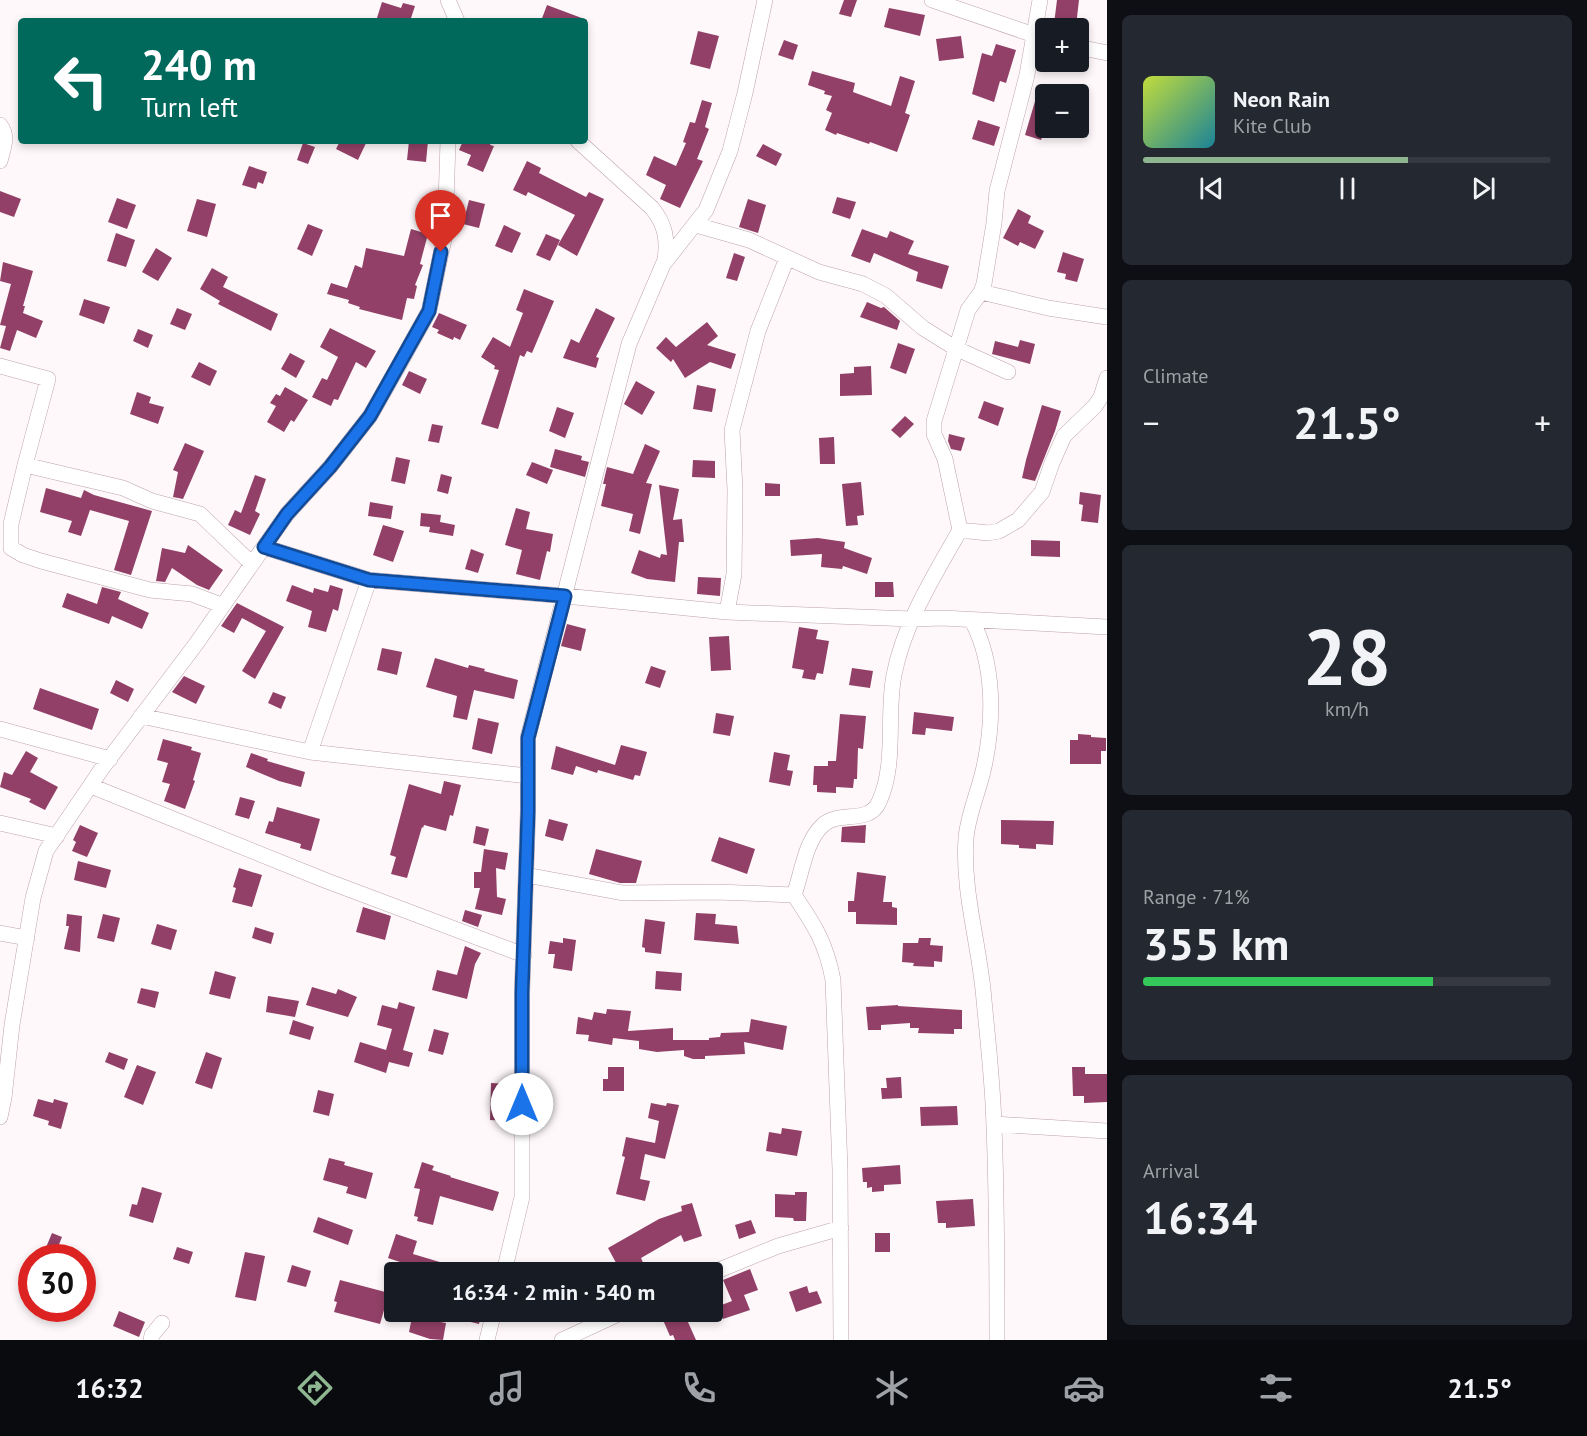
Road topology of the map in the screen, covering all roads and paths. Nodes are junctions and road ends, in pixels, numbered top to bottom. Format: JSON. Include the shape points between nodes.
{"nodes":[{"id":1,"x":765,"y":0,"type":"edge"},
{"id":2,"x":932,"y":0,"type":"edge"},
{"id":3,"x":1040,"y":0,"type":"edge"},
{"id":4,"x":1040,"y":18,"type":"edge"},
{"id":5,"x":1035,"y":36,"type":"edge"},
{"id":6,"x":1089,"y":49,"type":"edge"},
{"id":7,"x":1035,"y":50,"type":"edge"},
{"id":8,"x":1107,"y":53,"type":"edge"},
{"id":9,"x":0,"y":125,"type":"edge"},
{"id":10,"x":448,"y":144,"type":"edge"},
{"id":11,"x":581,"y":144,"type":"edge"},
{"id":12,"x":0,"y":161,"type":"edge"},
{"id":13,"x":696,"y":225,"type":"junction"},
{"id":14,"x":787,"y":258,"type":"junction"},
{"id":15,"x":663,"y":265,"type":"junction"},
{"id":16,"x":981,"y":292,"type":"junction"},
{"id":17,"x":1107,"y":318,"type":"edge"},
{"id":18,"x":955,"y":348,"type":"junction"},
{"id":19,"x":0,"y":366,"type":"edge"},
{"id":20,"x":1008,"y":372,"type":"dead end"},
{"id":21,"x":1107,"y":378,"type":"edge"},
{"id":22,"x":25,"y":465,"type":"junction"},
{"id":23,"x":960,"y":530,"type":"junction"},
{"id":24,"x":264,"y":547,"type":"junction"},
{"id":25,"x":252,"y":564,"type":"junction"},
{"id":26,"x":369,"y":580,"type":"junction"},
{"id":27,"x":565,"y":596,"type":"junction"},
{"id":28,"x":222,"y":606,"type":"junction"},
{"id":29,"x":727,"y":612,"type":"junction"},
{"id":30,"x":912,"y":620,"type":"junction"},
{"id":31,"x":972,"y":621,"type":"junction"},
{"id":32,"x":1107,"y":627,"type":"edge"},
{"id":33,"x":141,"y":716,"type":"junction"},
{"id":34,"x":0,"y":729,"type":"edge"},
{"id":35,"x":310,"y":752,"type":"junction"},
{"id":36,"x":110,"y":759,"type":"junction"},
{"id":37,"x":528,"y":776,"type":"junction"},
{"id":38,"x":91,"y":786,"type":"junction"},
{"id":39,"x":0,"y":823,"type":"edge"},
{"id":40,"x":57,"y":836,"type":"junction"},
{"id":41,"x":526,"y":875,"type":"junction"},
{"id":42,"x":794,"y":895,"type":"junction"},
{"id":43,"x":0,"y":933,"type":"edge"},
{"id":44,"x":27,"y":938,"type":"junction"},
{"id":45,"x":524,"y":955,"type":"junction"},
{"id":46,"x":0,"y":1116,"type":"edge"},
{"id":47,"x":994,"y":1124,"type":"junction"},
{"id":48,"x":1107,"y":1131,"type":"edge"},
{"id":49,"x":841,"y":1228,"type":"junction"},
{"id":50,"x":506,"y":1262,"type":"edge"},
{"id":51,"x":723,"y":1268,"type":"edge"},
{"id":52,"x":491,"y":1322,"type":"edge"},
{"id":53,"x":601,"y":1322,"type":"edge"},
{"id":54,"x":162,"y":1323,"type":"dead end"},
{"id":55,"x":151,"y":1340,"type":"edge"},
{"id":56,"x":487,"y":1340,"type":"edge"},
{"id":57,"x":562,"y":1340,"type":"edge"},
{"id":58,"x":841,"y":1340,"type":"edge"},
{"id":59,"x":997,"y":1340,"type":"edge"}],
"edges":[{"from":1,"to":13,"type":"street","via":[[730,151]]},
{"from":2,"to":5,"type":"street"},
{"from":3,"to":4,"type":"street"},
{"from":6,"to":8,"type":"street"},
{"from":7,"to":16,"type":"street","via":[[997,191]]},
{"from":9,"to":12,"type":"street","via":[[6,141]]},
{"from":10,"to":24,"type":"street","via":[[445,234],[429,311],[370,416]]},
{"from":11,"to":15,"type":"street","via":[[660,217],[667,244]]},
{"from":13,"to":14,"type":"street","via":[[749,240]]},
{"from":13,"to":15,"type":"street"},
{"from":14,"to":18,"type":"street","via":[[886,296],[923,328]]},
{"from":14,"to":29,"type":"street","via":[[758,331],[732,430],[734,574]]},
{"from":15,"to":27,"type":"street","via":[[629,344]]},
{"from":16,"to":17,"type":"street"},
{"from":16,"to":18,"type":"street","via":[[968,310]]},
{"from":18,"to":20,"type":"street"},
{"from":18,"to":23,"type":"street","via":[[937,409],[934,434],[945,459]]},
{"from":19,"to":22,"type":"street","via":[[48,379]]},
{"from":21,"to":23,"type":"street","via":[[1095,406],[1064,436],[1042,492],[1018,520],[988,533]]},
{"from":22,"to":25,"type":"street","via":[[123,488],[152,501],[200,514]]},
{"from":22,"to":28,"type":"street","via":[[11,524],[11,548],[41,561],[150,590],[192,594]]},
{"from":23,"to":30,"type":"street"},
{"from":24,"to":25,"type":"street"},
{"from":24,"to":26,"type":"street"},
{"from":25,"to":28,"type":"street"},
{"from":26,"to":27,"type":"street"},
{"from":26,"to":35,"type":"street"},
{"from":27,"to":29,"type":"street"},
{"from":27,"to":37,"type":"street","via":[[528,738]]},
{"from":28,"to":33,"type":"street"},
{"from":29,"to":30,"type":"street"},
{"from":30,"to":31,"type":"street"},
{"from":30,"to":42,"type":"street","via":[[894,675],[888,770],[878,806],[862,816],[835,818],[825,823],[814,835]]},
{"from":31,"to":32,"type":"street"},
{"from":31,"to":47,"type":"street","via":[[989,670],[990,724],[966,852],[984,992]]},
{"from":33,"to":35,"type":"street"},
{"from":33,"to":36,"type":"street"},
{"from":34,"to":36,"type":"street"},
{"from":35,"to":37,"type":"street"},
{"from":36,"to":38,"type":"street"},
{"from":37,"to":41,"type":"street"},
{"from":38,"to":40,"type":"street"},
{"from":38,"to":45,"type":"street"},
{"from":39,"to":40,"type":"street"},
{"from":40,"to":44,"type":"street","via":[[46,851]]},
{"from":41,"to":42,"type":"street","via":[[623,893]]},
{"from":41,"to":45,"type":"street"},
{"from":42,"to":49,"type":"street","via":[[817,928],[832,980]]},
{"from":43,"to":44,"type":"street"},
{"from":44,"to":46,"type":"street"},
{"from":45,"to":50,"type":"street","via":[[522,1197]]},
{"from":47,"to":48,"type":"street"},
{"from":47,"to":59,"type":"street"},
{"from":49,"to":51,"type":"street","via":[[778,1246]]},
{"from":49,"to":58,"type":"street"},
{"from":52,"to":56,"type":"street"},
{"from":53,"to":57,"type":"street"},
{"from":54,"to":55,"type":"street"}]}
